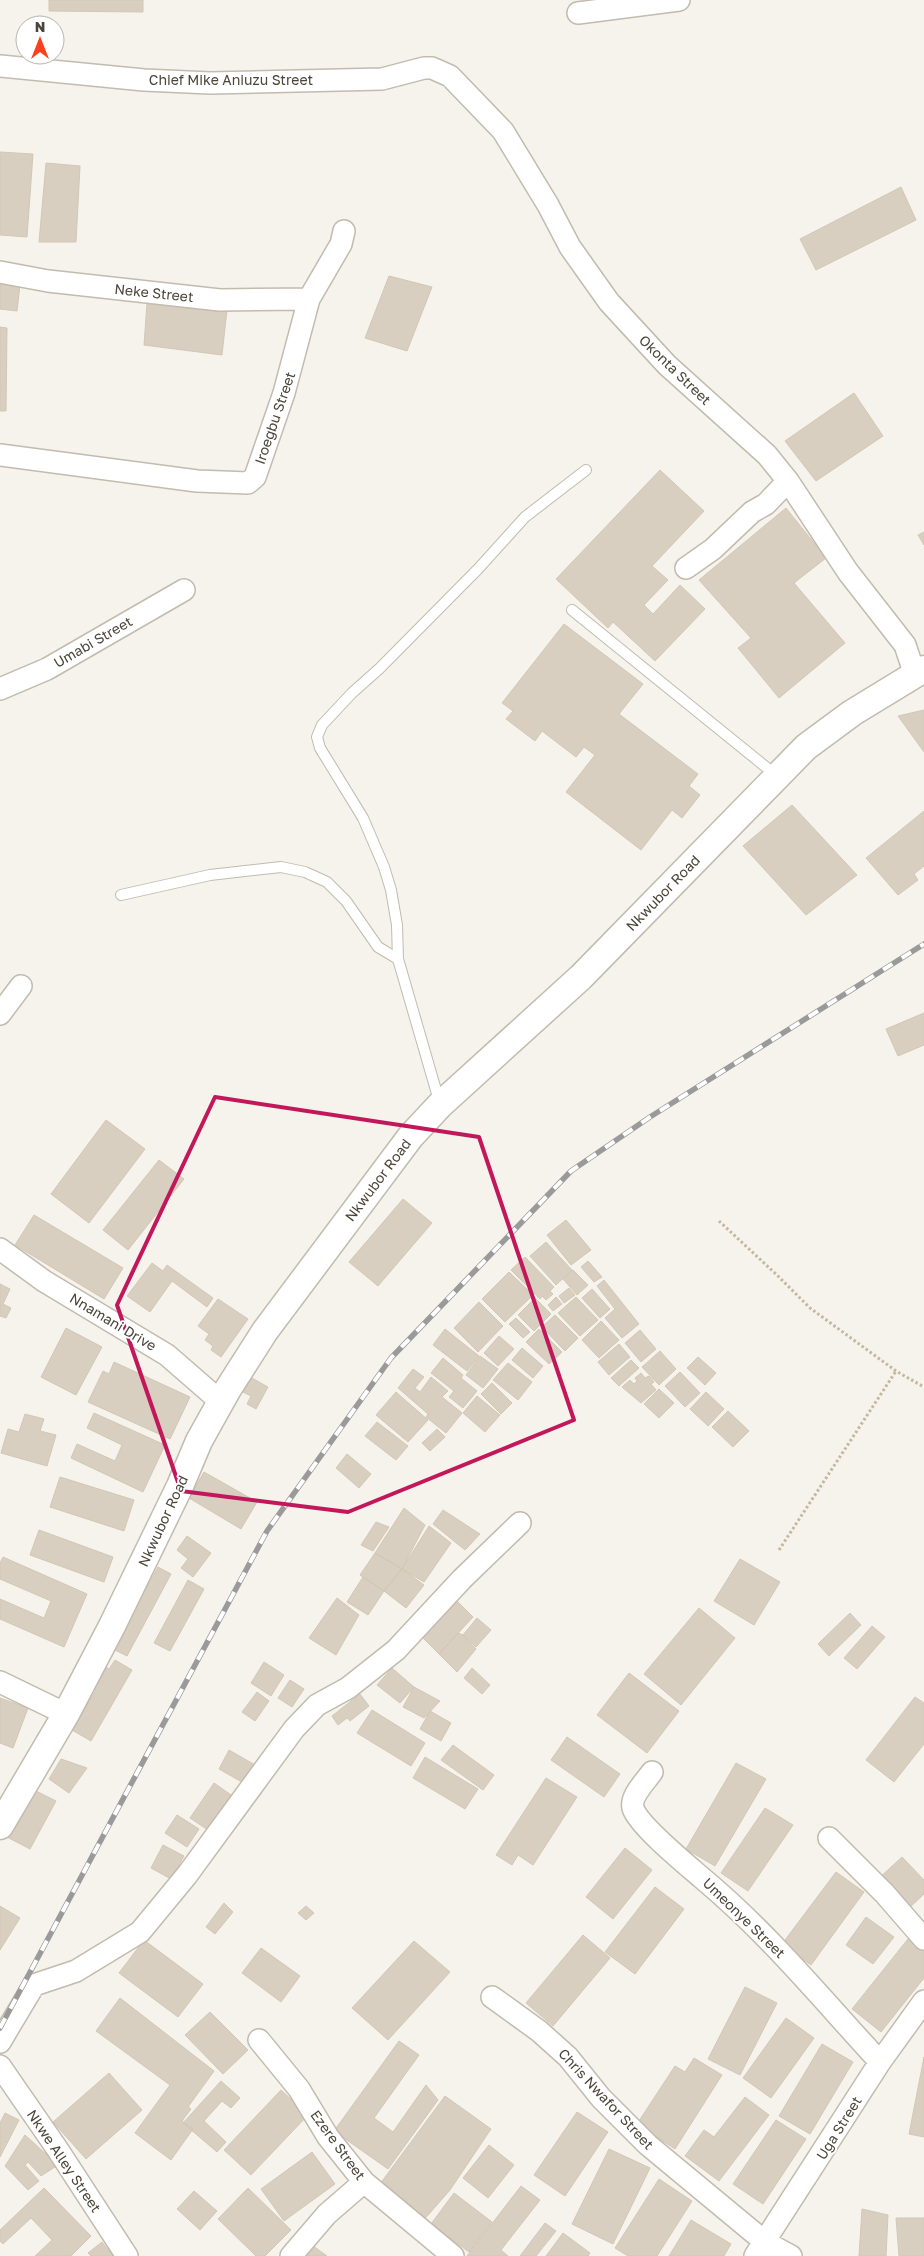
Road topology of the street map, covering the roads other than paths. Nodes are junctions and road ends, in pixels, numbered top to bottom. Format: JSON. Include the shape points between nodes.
{"nodes":[{"id":1,"x":679,"y":0,"type":"edge"},
{"id":2,"x":578,"y":13,"type":"dead end"},
{"id":3,"x":0,"y":66,"type":"edge"},
{"id":4,"x":432,"y":68,"type":"joint"},
{"id":5,"x":344,"y":231,"type":"dead end"},
{"id":6,"x":0,"y":272,"type":"edge"},
{"id":7,"x":309,"y":299,"type":"junction"},
{"id":8,"x":0,"y":455,"type":"edge"},
{"id":9,"x":586,"y":470,"type":"dead end"},
{"id":10,"x":788,"y":482,"type":"junction"},
{"id":11,"x":686,"y":568,"type":"dead end"},
{"id":12,"x":184,"y":590,"type":"dead end"},
{"id":13,"x":572,"y":610,"type":"dead end"},
{"id":14,"x":920,"y":672,"type":"edge"},
{"id":15,"x":0,"y":689,"type":"edge"},
{"id":16,"x":777,"y":776,"type":"junction"},
{"id":17,"x":121,"y":895,"type":"dead end"},
{"id":18,"x":398,"y":959,"type":"junction"},
{"id":19,"x":21,"y":986,"type":"dead end"},
{"id":20,"x":0,"y":1014,"type":"edge"},
{"id":21,"x":440,"y":1105,"type":"junction"},
{"id":22,"x":0,"y":1249,"type":"edge"},
{"id":23,"x":221,"y":1402,"type":"junction"},
{"id":24,"x":520,"y":1523,"type":"dead end"},
{"id":25,"x":0,"y":1682,"type":"edge"},
{"id":26,"x":66,"y":1714,"type":"junction"},
{"id":27,"x":652,"y":1772,"type":"dead end"},
{"id":28,"x":0,"y":1826,"type":"edge"},
{"id":29,"x":829,"y":1838,"type":"dead end"},
{"id":30,"x":924,"y":1939,"type":"edge"},
{"id":31,"x":492,"y":1997,"type":"dead end"},
{"id":32,"x":924,"y":2001,"type":"edge"},
{"id":33,"x":259,"y":2040,"type":"dead end"},
{"id":34,"x":0,"y":2042,"type":"edge"},
{"id":35,"x":880,"y":2062,"type":"junction"},
{"id":36,"x":0,"y":2066,"type":"edge"},
{"id":37,"x":364,"y":2182,"type":"junction"},
{"id":38,"x":760,"y":2249,"type":"edge"},
{"id":39,"x":126,"y":2256,"type":"edge"},
{"id":40,"x":291,"y":2256,"type":"edge"},
{"id":41,"x":453,"y":2256,"type":"edge"},
{"id":42,"x":792,"y":2256,"type":"edge"}],
"edges":[{"from":1,"to":2,"type":"street"},
{"from":3,"to":4,"type":"street","name":"Chief Mike Aniuzu Street","via":[[210,83],[382,78]]},
{"from":4,"to":10,"type":"street","name":"Okonta Street","via":[[450,76],[503,131],[570,247],[609,302],[667,365],[767,455]]},
{"from":5,"to":7,"type":"street","name":"Iroegbu Street","via":[[341,244]]},
{"from":6,"to":7,"type":"street","name":"Neke Street","via":[[48,281],[220,300]]},
{"from":7,"to":8,"type":"street","name":"Iroegbu Street","via":[[284,393],[255,477],[248,483],[224,484]]},
{"from":9,"to":18,"type":"lane","via":[[525,517],[478,570],[352,693],[322,725],[317,737],[320,748],[363,818],[384,867],[397,925]]},
{"from":10,"to":11,"type":"street","via":[[713,549]]},
{"from":10,"to":14,"type":"street","name":"Okonta Street","via":[[848,572],[905,645]]},
{"from":12,"to":15,"type":"street","name":"Umabi Street","via":[[47,669]]},
{"from":13,"to":16,"type":"lane"},
{"from":14,"to":16,"type":"street","name":"Nkwubor Road","via":[[825,731]]},
{"from":16,"to":21,"type":"street","name":"Nkwubor Road","via":[[581,977]]},
{"from":17,"to":18,"type":"lane","via":[[210,876],[289,868],[327,882],[346,901],[378,947]]},
{"from":18,"to":21,"type":"lane"},
{"from":19,"to":20,"type":"street"},
{"from":21,"to":23,"type":"street","name":"Nkwubor Road","via":[[411,1136],[287,1300]]},
{"from":22,"to":23,"type":"street","name":"Nnamani Drive","via":[[44,1281],[167,1355]]},
{"from":23,"to":26,"type":"street","name":"Nkwubor Road"},
{"from":24,"to":34,"type":"street","via":[[396,1650],[348,1688],[317,1704],[187,1876],[140,1932],[76,1971],[34,1985]]},
{"from":25,"to":26,"type":"street"},
{"from":26,"to":28,"type":"street","name":"Nkwubor Road"},
{"from":27,"to":35,"type":"street","name":"Umeonye Street","via":[[633,1800],[635,1813],[661,1843],[730,1902],[783,1955]]},
{"from":29,"to":30,"type":"street"},
{"from":31,"to":38,"type":"street","name":"Chris Nwafor Street","via":[[568,2057],[601,2098],[648,2145]]},
{"from":32,"to":35,"type":"street","name":"Uga Street"},
{"from":33,"to":37,"type":"street","name":"Ezere Street","via":[[299,2089],[328,2137]]},
{"from":35,"to":38,"type":"street","name":"Uga Street"},
{"from":36,"to":39,"type":"street","name":"Nkwe Alley Street"},
{"from":37,"to":40,"type":"street","via":[[327,2214]]},
{"from":37,"to":41,"type":"street","name":"Ezere Street"},
{"from":38,"to":42,"type":"street","name":"Chris Nwafor Street"}]}
